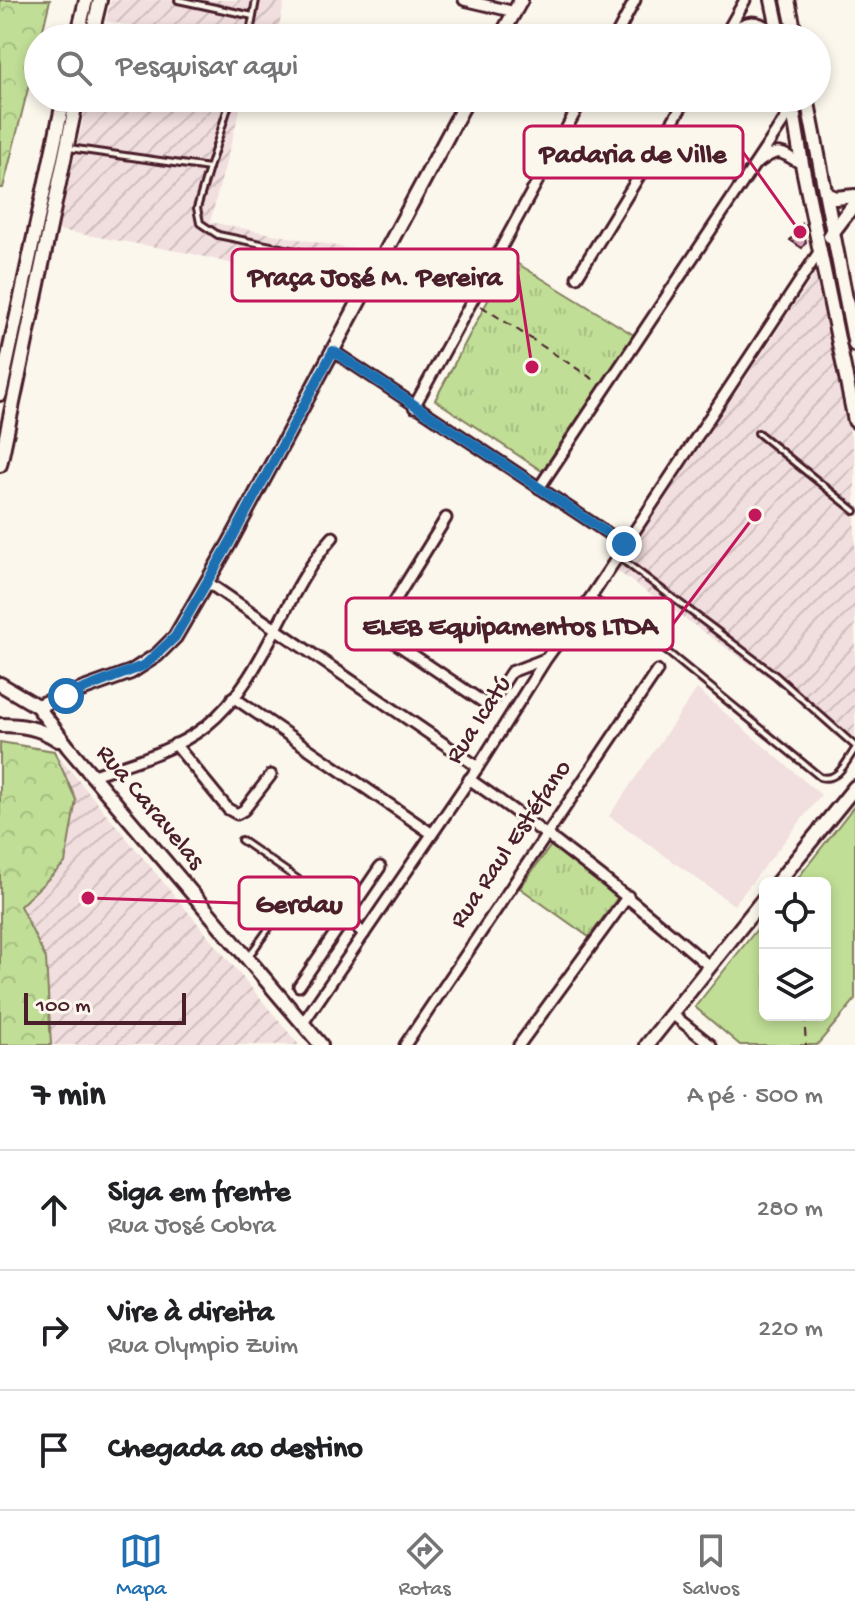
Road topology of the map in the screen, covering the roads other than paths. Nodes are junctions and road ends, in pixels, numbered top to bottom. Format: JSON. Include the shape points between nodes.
{"nodes":[{"id":1,"x":86,"y":0,"type":"edge"},
{"id":2,"x":100,"y":0,"type":"edge"},
{"id":3,"x":178,"y":0,"type":"edge"},
{"id":4,"x":256,"y":0,"type":"edge"},
{"id":5,"x":464,"y":0,"type":"edge"},
{"id":6,"x":635,"y":0,"type":"edge"},
{"id":7,"x":745,"y":0,"type":"edge"},
{"id":8,"x":772,"y":0,"type":"edge"},
{"id":9,"x":788,"y":0,"type":"edge"},
{"id":10,"x":518,"y":6,"type":"edge"},
{"id":11,"x":253,"y":16,"type":"junction"},
{"id":12,"x":80,"y":24,"type":"edge"},
{"id":13,"x":94,"y":24,"type":"edge"},
{"id":14,"x":252,"y":24,"type":"edge"},
{"id":15,"x":508,"y":24,"type":"edge"},
{"id":16,"x":622,"y":24,"type":"edge"},
{"id":17,"x":732,"y":24,"type":"edge"},
{"id":18,"x":741,"y":24,"type":"edge"},
{"id":19,"x":761,"y":24,"type":"edge"},
{"id":20,"x":776,"y":24,"type":"edge"},
{"id":21,"x":793,"y":24,"type":"edge"},
{"id":22,"x":61,"y":112,"type":"edge"},
{"id":23,"x":74,"y":112,"type":"edge"},
{"id":24,"x":227,"y":112,"type":"edge"},
{"id":25,"x":461,"y":112,"type":"edge"},
{"id":26,"x":575,"y":112,"type":"edge"},
{"id":27,"x":678,"y":112,"type":"edge"},
{"id":28,"x":786,"y":112,"type":"edge"},
{"id":29,"x":794,"y":112,"type":"edge"},
{"id":30,"x":810,"y":112,"type":"edge"},
{"id":31,"x":66,"y":148,"type":"junction"},
{"id":32,"x":802,"y":164,"type":"junction"},
{"id":33,"x":751,"y":167,"type":"junction"},
{"id":34,"x":209,"y":168,"type":"junction"},
{"id":35,"x":826,"y":194,"type":"junction"},
{"id":36,"x":855,"y":196,"type":"edge"},
{"id":37,"x":855,"y":203,"type":"edge"},
{"id":38,"x":834,"y":232,"type":"junction"},
{"id":39,"x":821,"y":249,"type":"junction"},
{"id":40,"x":348,"y":262,"type":"dead end"},
{"id":41,"x":577,"y":277,"type":"dead end"},
{"id":42,"x":855,"y":345,"type":"edge"},
{"id":43,"x":333,"y":351,"type":"junction"},
{"id":44,"x":0,"y":394,"type":"edge"},
{"id":45,"x":414,"y":407,"type":"junction"},
{"id":46,"x":855,"y":421,"type":"edge"},
{"id":47,"x":758,"y":433,"type":"dead end"},
{"id":48,"x":0,"y":465,"type":"edge"},
{"id":49,"x":539,"y":488,"type":"junction"},
{"id":50,"x":855,"y":511,"type":"edge"},
{"id":51,"x":446,"y":518,"type":"dead end"},
{"id":52,"x":333,"y":537,"type":"dead end"},
{"id":53,"x":624,"y":544,"type":"junction"},
{"id":54,"x":616,"y":556,"type":"junction"},
{"id":55,"x":207,"y":582,"type":"junction"},
{"id":56,"x":591,"y":597,"type":"junction"},
{"id":57,"x":274,"y":630,"type":"junction"},
{"id":58,"x":546,"y":659,"type":"junction"},
{"id":59,"x":657,"y":671,"type":"dead end"},
{"id":60,"x":0,"y":684,"type":"edge"},
{"id":61,"x":233,"y":697,"type":"junction"},
{"id":62,"x":37,"y":706,"type":"junction"},
{"id":63,"x":0,"y":725,"type":"edge"},
{"id":64,"x":175,"y":744,"type":"junction"},
{"id":65,"x":68,"y":747,"type":"junction"},
{"id":66,"x":855,"y":748,"type":"edge"},
{"id":67,"x":478,"y":767,"type":"junction"},
{"id":68,"x":93,"y":775,"type":"junction"},
{"id":69,"x":271,"y":775,"type":"dead end"},
{"id":70,"x":469,"y":779,"type":"junction"},
{"id":71,"x":855,"y":787,"type":"edge"},
{"id":72,"x":547,"y":832,"type":"junction"},
{"id":73,"x":431,"y":833,"type":"junction"},
{"id":74,"x":241,"y":840,"type":"dead end"},
{"id":75,"x":380,"y":867,"type":"dead end"},
{"id":76,"x":782,"y":877,"type":"edge"},
{"id":77,"x":628,"y":896,"type":"junction"},
{"id":78,"x":759,"y":904,"type":"edge"},
{"id":79,"x":346,"y":917,"type":"junction"},
{"id":80,"x":364,"y":934,"type":"junction"},
{"id":81,"x":248,"y":958,"type":"junction"},
{"id":82,"x":709,"y":966,"type":"junction"},
{"id":83,"x":299,"y":986,"type":"dead end"},
{"id":84,"x":672,"y":1014,"type":"junction"},
{"id":85,"x":303,"y":1023,"type":"junction"},
{"id":86,"x":321,"y":1045,"type":"edge"},
{"id":87,"x":405,"y":1045,"type":"edge"},
{"id":88,"x":519,"y":1045,"type":"edge"},
{"id":89,"x":647,"y":1045,"type":"edge"},
{"id":90,"x":711,"y":1045,"type":"edge"}],
"edges":[{"from":1,"to":12,"type":"street"},
{"from":2,"to":13,"type":"street"},
{"from":3,"to":11,"type":"lane"},
{"from":4,"to":11,"type":"lane"},
{"from":5,"to":10,"type":"street"},
{"from":6,"to":16,"type":"street"},
{"from":7,"to":17,"type":"street"},
{"from":8,"to":20,"type":"street"},
{"from":9,"to":21,"type":"street"},
{"from":10,"to":15,"type":"street"},
{"from":11,"to":14,"type":"lane"},
{"from":18,"to":19,"type":"street"},
{"from":22,"to":44,"type":"street"},
{"from":23,"to":31,"type":"street"},
{"from":24,"to":34,"type":"lane"},
{"from":25,"to":43,"type":"street"},
{"from":26,"to":45,"type":"street"},
{"from":27,"to":41,"type":"street"},
{"from":28,"to":33,"type":"street"},
{"from":29,"to":32,"type":"street"},
{"from":30,"to":35,"type":"street"},
{"from":31,"to":34,"type":"lane"},
{"from":31,"to":48,"type":"street"},
{"from":32,"to":33,"type":"street","via":[[775,152]]},
{"from":32,"to":39,"type":"street"},
{"from":33,"to":49,"type":"street"},
{"from":34,"to":40,"type":"lane","via":[[197,208],[200,223],[218,235]]},
{"from":35,"to":36,"type":"street"},
{"from":35,"to":38,"type":"street"},
{"from":37,"to":38,"type":"street","name":"Rua Icatú"},
{"from":38,"to":39,"type":"street","name":"Rua Icatú"},
{"from":38,"to":42,"type":"street"},
{"from":39,"to":46,"type":"street"},
{"from":39,"to":53,"type":"street","name":"Rua Icatú"},
{"from":43,"to":45,"type":"street"},
{"from":43,"to":55,"type":"street"},
{"from":45,"to":49,"type":"street"},
{"from":47,"to":50,"type":"lane"},
{"from":49,"to":53,"type":"street"},
{"from":51,"to":58,"type":"street","via":[[379,632],[486,704],[511,672]]},
{"from":52,"to":57,"type":"street"},
{"from":53,"to":54,"type":"street","name":"Rua Icatú"},
{"from":54,"to":56,"type":"street","name":"Rua Icatú"},
{"from":54,"to":66,"type":"lane","via":[[775,675]]},
{"from":55,"to":57,"type":"street"},
{"from":55,"to":62,"type":"street","via":[[175,637],[145,665]]},
{"from":56,"to":58,"type":"street","name":"Rua Icatú"},
{"from":56,"to":66,"type":"lane","via":[[820,777],[836,776]]},
{"from":57,"to":61,"type":"street"},
{"from":57,"to":67,"type":"street"},
{"from":58,"to":67,"type":"street","name":"Rua Icatú"},
{"from":59,"to":72,"type":"street","name":"Rua Raul Estéfano"},
{"from":60,"to":62,"type":"street"},
{"from":61,"to":64,"type":"street","via":[[205,726]]},
{"from":61,"to":73,"type":"street"},
{"from":62,"to":65,"type":"street","name":"Rua Caravelas"},
{"from":63,"to":65,"type":"street","via":[[45,731]]},
{"from":64,"to":68,"type":"street"},
{"from":64,"to":69,"type":"street","via":[[237,814]]},
{"from":65,"to":68,"type":"street","name":"Rua Caravelas"},
{"from":67,"to":70,"type":"street","name":"Rua Icatú"},
{"from":68,"to":81,"type":"street","name":"Rua Caravelas"},
{"from":70,"to":72,"type":"street"},
{"from":70,"to":73,"type":"street","name":"Rua Icatú"},
{"from":71,"to":76,"type":"street"},
{"from":72,"to":77,"type":"street"},
{"from":72,"to":87,"type":"street","name":"Rua Raul Estéfano"},
{"from":73,"to":80,"type":"street","name":"Rua Icatú"},
{"from":74,"to":81,"type":"lane","via":[[302,882]]},
{"from":75,"to":79,"type":"street"},
{"from":77,"to":82,"type":"street"},
{"from":77,"to":88,"type":"street"},
{"from":78,"to":82,"type":"street"},
{"from":79,"to":80,"type":"street"},
{"from":79,"to":83,"type":"street"},
{"from":80,"to":85,"type":"street","name":"Rua Icatú"},
{"from":81,"to":85,"type":"street","name":"Rua Caravelas"},
{"from":82,"to":84,"type":"street"},
{"from":84,"to":89,"type":"street"},
{"from":84,"to":90,"type":"street"},
{"from":85,"to":86,"type":"street","name":"Rua Caravelas"}]}
